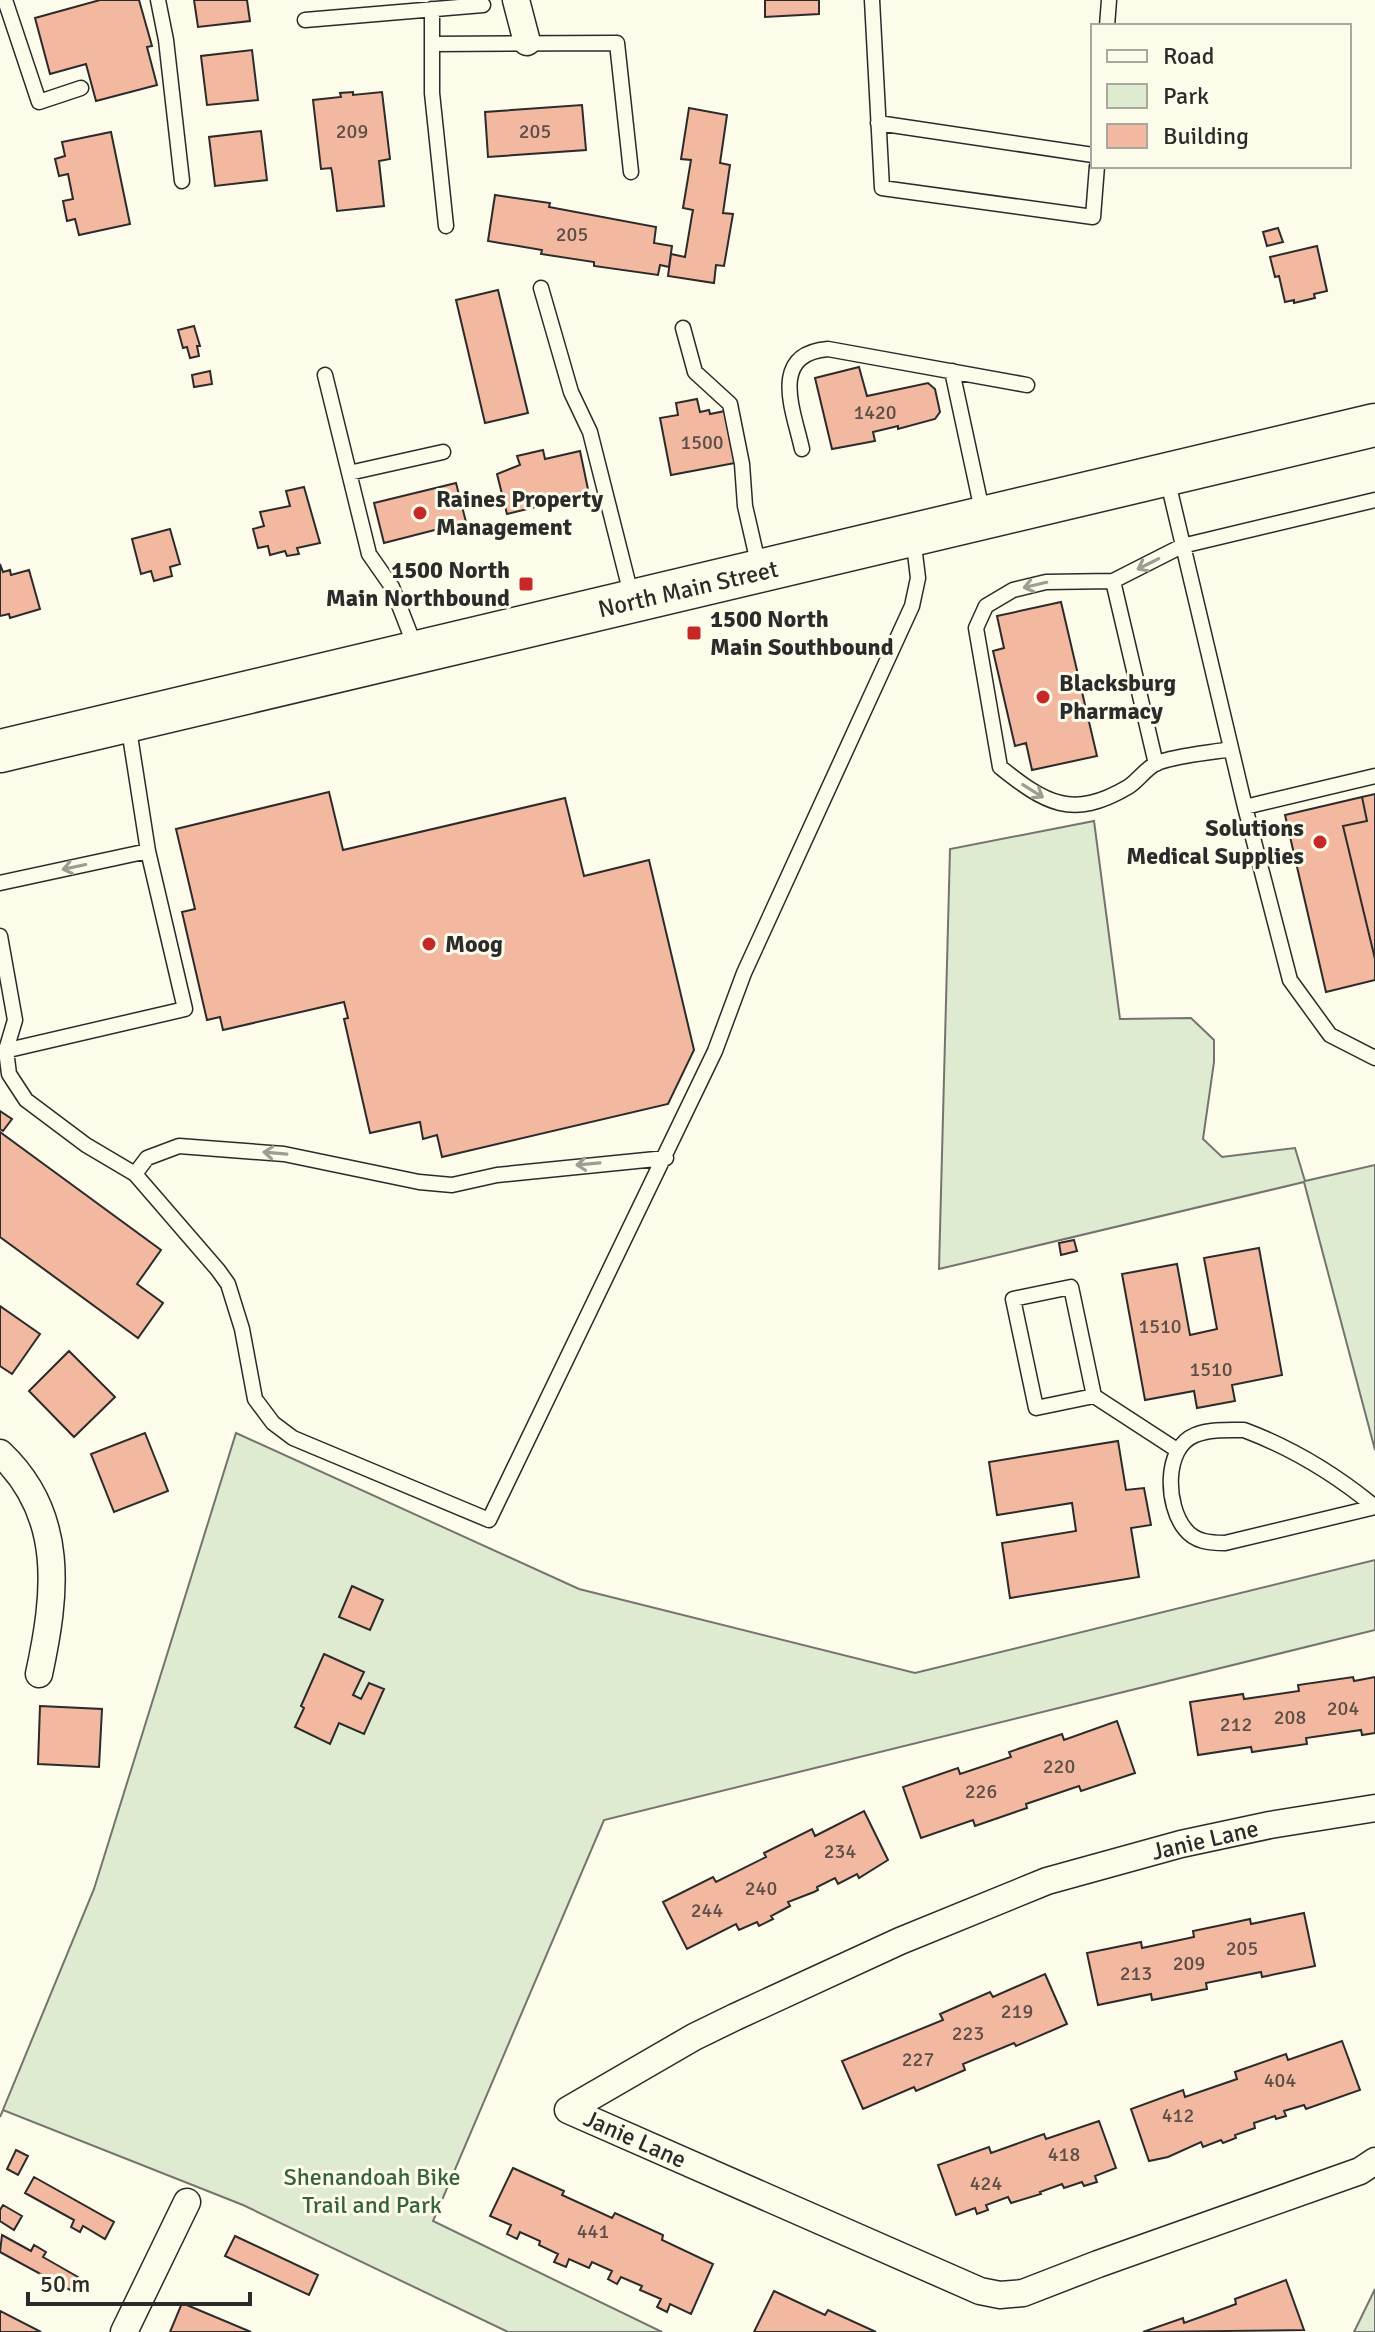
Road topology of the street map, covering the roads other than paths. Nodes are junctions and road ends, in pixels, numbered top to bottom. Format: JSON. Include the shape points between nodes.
{"nodes":[{"id":1,"x":5,"y":0,"type":"edge"},
{"id":2,"x":158,"y":0,"type":"edge"},
{"id":3,"x":516,"y":0,"type":"edge"},
{"id":4,"x":872,"y":0,"type":"edge"},
{"id":5,"x":1109,"y":0,"type":"edge"},
{"id":6,"x":483,"y":5,"type":"dead end"},
{"id":7,"x":432,"y":9,"type":"junction"},
{"id":8,"x":305,"y":20,"type":"dead end"},
{"id":9,"x":1107,"y":24,"type":"edge"},
{"id":10,"x":527,"y":42,"type":"junction"},
{"id":11,"x":432,"y":44,"type":"junction"},
{"id":12,"x":81,"y":88,"type":"dead end"},
{"id":13,"x":878,"y":123,"type":"junction"},
{"id":14,"x":1091,"y":155,"type":"edge"},
{"id":15,"x":1097,"y":168,"type":"edge"},
{"id":16,"x":631,"y":172,"type":"dead end"},
{"id":17,"x":182,"y":181,"type":"dead end"},
{"id":18,"x":446,"y":226,"type":"dead end"},
{"id":19,"x":541,"y":288,"type":"dead end"},
{"id":20,"x":683,"y":328,"type":"dead end"},
{"id":21,"x":952,"y":371,"type":"junction"},
{"id":22,"x":325,"y":375,"type":"dead end"},
{"id":23,"x":1027,"y":385,"type":"dead end"},
{"id":24,"x":1375,"y":425,"type":"edge"},
{"id":25,"x":802,"y":449,"type":"dead end"},
{"id":26,"x":443,"y":452,"type":"dead end"},
{"id":27,"x":349,"y":473,"type":"junction"},
{"id":28,"x":1166,"y":476,"type":"junction"},
{"id":29,"x":1375,"y":500,"type":"edge"},
{"id":30,"x":984,"y":519,"type":"junction"},
{"id":31,"x":913,"y":536,"type":"junction"},
{"id":32,"x":1182,"y":546,"type":"junction"},
{"id":33,"x":760,"y":572,"type":"junction"},
{"id":34,"x":1113,"y":581,"type":"junction"},
{"id":35,"x":633,"y":602,"type":"junction"},
{"id":36,"x":417,"y":653,"type":"junction"},
{"id":37,"x":128,"y":723,"type":"junction"},
{"id":38,"x":1231,"y":749,"type":"junction"},
{"id":39,"x":0,"y":751,"type":"edge"},
{"id":40,"x":1156,"y":764,"type":"junction"},
{"id":41,"x":1375,"y":776,"type":"edge"},
{"id":42,"x":1245,"y":807,"type":"junction"},
{"id":43,"x":148,"y":851,"type":"junction"},
{"id":44,"x":0,"y":883,"type":"edge"},
{"id":45,"x":0,"y":936,"type":"edge"},
{"id":46,"x":3,"y":1051,"type":"edge"},
{"id":47,"x":1375,"y":1058,"type":"edge"},
{"id":48,"x":666,"y":1158,"type":"junction"},
{"id":49,"x":135,"y":1174,"type":"junction"},
{"id":50,"x":1094,"y":1396,"type":"junction"},
{"id":51,"x":1177,"y":1450,"type":"junction"},
{"id":52,"x":0,"y":1453,"type":"edge"},
{"id":53,"x":1375,"y":1507,"type":"edge"},
{"id":54,"x":39,"y":1674,"type":"dead end"},
{"id":55,"x":1375,"y":1808,"type":"edge"},
{"id":56,"x":1375,"y":2161,"type":"edge"},
{"id":57,"x":187,"y":2202,"type":"dead end"},
{"id":58,"x":124,"y":2332,"type":"edge"}],
"edges":[{"from":1,"to":12,"type":"lane","via":[[39,102]]},
{"from":2,"to":17,"type":"lane"},
{"from":3,"to":10,"type":"street"},
{"from":4,"to":13,"type":"lane"},
{"from":5,"to":9,"type":"lane"},
{"from":6,"to":7,"type":"lane"},
{"from":7,"to":8,"type":"lane"},
{"from":7,"to":11,"type":"lane"},
{"from":10,"to":11,"type":"lane"},
{"from":10,"to":16,"type":"lane","via":[[617,43]]},
{"from":11,"to":18,"type":"lane"},
{"from":13,"to":14,"type":"lane"},
{"from":13,"to":15,"type":"lane","via":[[882,188],[1093,217]]},
{"from":19,"to":35,"type":"lane","via":[[571,392],[590,432]]},
{"from":20,"to":33,"type":"lane","via":[[695,372],[730,404]]},
{"from":21,"to":23,"type":"lane"},
{"from":21,"to":25,"type":"lane","via":[[828,349],[810,353],[795,364],[788,380]]},
{"from":21,"to":30,"type":"lane"},
{"from":22,"to":27,"type":"lane"},
{"from":24,"to":28,"type":"main road","name":"North Main Street"},
{"from":26,"to":27,"type":"lane"},
{"from":27,"to":36,"type":"lane","via":[[369,554],[392,587]]},
{"from":28,"to":30,"type":"main road","name":"North Main Street"},
{"from":28,"to":32,"type":"lane"},
{"from":29,"to":32,"type":"lane"},
{"from":30,"to":31,"type":"main road","name":"North Main Street"},
{"from":31,"to":33,"type":"main road","name":"North Main Street"},
{"from":31,"to":48,"type":"lane","via":[[918,578],[912,606],[744,973]]},
{"from":32,"to":34,"type":"lane","one_way":true},
{"from":32,"to":38,"type":"lane"},
{"from":33,"to":35,"type":"main road","name":"North Main Street"},
{"from":34,"to":40,"type":"lane"},
{"from":34,"to":40,"type":"lane","one_way":true,"via":[[1046,582],[1013,590],[986,606],[976,628],[1000,767],[1059,805],[1102,800]]},
{"from":35,"to":36,"type":"main road","name":"North Main Street"},
{"from":36,"to":37,"type":"main road","name":"North Main Street"},
{"from":37,"to":39,"type":"main road","name":"North Main Street"},
{"from":37,"to":43,"type":"lane"},
{"from":38,"to":40,"type":"lane"},
{"from":38,"to":42,"type":"lane"},
{"from":41,"to":42,"type":"lane"},
{"from":42,"to":47,"type":"lane","via":[[1290,980],[1330,1035]]},
{"from":43,"to":44,"type":"lane","one_way":true},
{"from":43,"to":46,"type":"lane","via":[[185,1009]]},
{"from":45,"to":46,"type":"lane","via":[[15,1020]]},
{"from":46,"to":49,"type":"lane","via":[[9,1074],[26,1100]]},
{"from":48,"to":49,"type":"lane","one_way":true,"via":[[497,1175],[452,1185],[284,1154],[179,1146],[147,1158]]},
{"from":48,"to":49,"type":"lane","via":[[489,1520],[293,1438],[273,1423],[255,1399],[228,1284]]},
{"from":50,"to":50,"type":"lane","via":[[1071,1287],[1013,1299],[1036,1408]]},
{"from":50,"to":51,"type":"lane"},
{"from":51,"to":53,"type":"lane","via":[[1192,1436],[1244,1430],[1347,1484]]},
{"from":51,"to":53,"type":"lane","via":[[1170,1473],[1177,1513],[1196,1539],[1225,1543]]},
{"from":52,"to":54,"type":"street","via":[[34,1499],[52,1558],[51,1616]]},
{"from":55,"to":56,"type":"street","name":"Janie Lane","via":[[1181,1844],[1047,1881],[735,2017],[568,2110],[980,2291],[1000,2295],[1023,2293],[1360,2171]]},
{"from":57,"to":58,"type":"street"}]}
